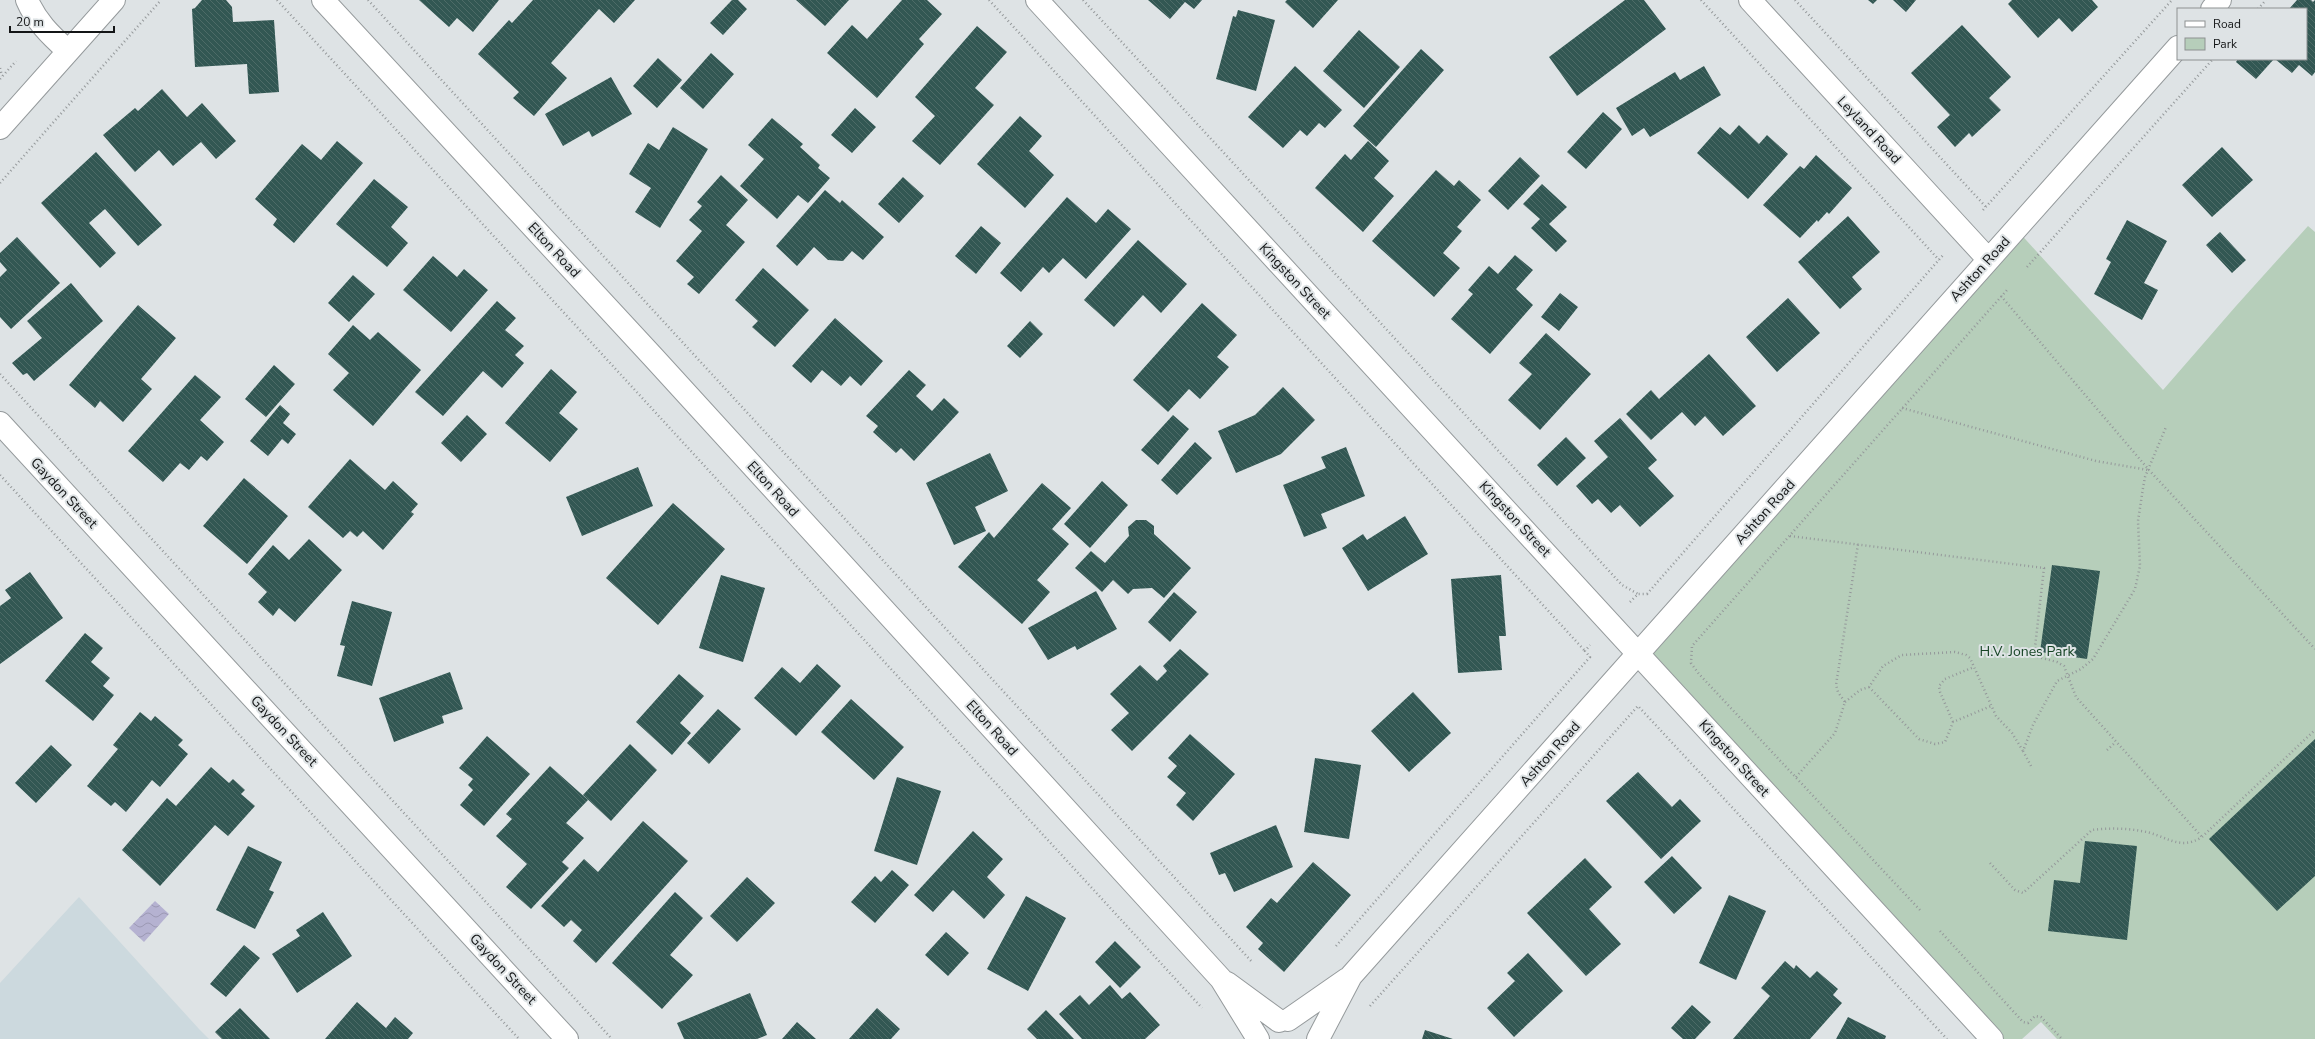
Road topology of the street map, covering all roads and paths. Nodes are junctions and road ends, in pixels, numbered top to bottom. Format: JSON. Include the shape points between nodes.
{"nodes":[{"id":1,"x":27,"y":0,"type":"edge"},
{"id":2,"x":114,"y":0,"type":"edge"},
{"id":3,"x":161,"y":0,"type":"edge"},
{"id":4,"x":277,"y":0,"type":"edge"},
{"id":5,"x":323,"y":0,"type":"edge"},
{"id":6,"x":368,"y":0,"type":"edge"},
{"id":7,"x":989,"y":0,"type":"edge"},
{"id":8,"x":1037,"y":0,"type":"edge"},
{"id":9,"x":1083,"y":0,"type":"edge"},
{"id":10,"x":1701,"y":0,"type":"edge"},
{"id":11,"x":1750,"y":0,"type":"edge"},
{"id":12,"x":1796,"y":0,"type":"edge"},
{"id":13,"x":2172,"y":0,"type":"edge"},
{"id":14,"x":2220,"y":0,"type":"edge"},
{"id":15,"x":2266,"y":0,"type":"edge"},
{"id":16,"x":2213,"y":8,"type":"edge"},
{"id":17,"x":2259,"y":8,"type":"edge"},
{"id":18,"x":2177,"y":48,"type":"edge"},
{"id":19,"x":67,"y":50,"type":"junction"},
{"id":20,"x":2212,"y":60,"type":"edge"},
{"id":21,"x":16,"y":61,"type":"dead end"},
{"id":22,"x":0,"y":68,"type":"edge"},
{"id":23,"x":1,"y":78,"type":"edge"},
{"id":24,"x":0,"y":128,"type":"edge"},
{"id":25,"x":0,"y":183,"type":"edge"},
{"id":26,"x":1986,"y":207,"type":"junction"},
{"id":27,"x":1980,"y":214,"type":"dead end"},
{"id":28,"x":1947,"y":250,"type":"dead end"},
{"id":29,"x":1988,"y":259,"type":"junction"},
{"id":30,"x":1939,"y":260,"type":"junction"},
{"id":31,"x":2027,"y":267,"type":"dead end"},
{"id":32,"x":2007,"y":290,"type":"dead end"},
{"id":33,"x":2001,"y":296,"type":"junction"},
{"id":34,"x":0,"y":374,"type":"edge"},
{"id":35,"x":1902,"y":408,"type":"junction"},
{"id":36,"x":0,"y":423,"type":"edge"},
{"id":37,"x":2166,"y":427,"type":"dead end"},
{"id":38,"x":2149,"y":470,"type":"junction"},
{"id":39,"x":0,"y":475,"type":"edge"},
{"id":40,"x":1789,"y":536,"type":"junction"},
{"id":41,"x":1858,"y":544,"type":"junction"},
{"id":42,"x":1638,"y":594,"type":"junction"},
{"id":43,"x":1647,"y":594,"type":"junction"},
{"id":44,"x":1651,"y":598,"type":"dead end"},
{"id":45,"x":1626,"y":606,"type":"dead end"},
{"id":46,"x":1592,"y":642,"type":"dead end"},
{"id":47,"x":2315,"y":650,"type":"edge"},
{"id":48,"x":1585,"y":651,"type":"junction"},
{"id":49,"x":1639,"y":654,"type":"junction"},
{"id":50,"x":1974,"y":667,"type":"junction"},
{"id":51,"x":2068,"y":674,"type":"junction"},
{"id":52,"x":1869,"y":687,"type":"junction"},
{"id":53,"x":1845,"y":702,"type":"junction"},
{"id":54,"x":1991,"y":706,"type":"junction"},
{"id":55,"x":1953,"y":722,"type":"junction"},
{"id":56,"x":2315,"y":730,"type":"edge"},
{"id":57,"x":2116,"y":742,"type":"junction"},
{"id":58,"x":2107,"y":750,"type":"dead end"},
{"id":59,"x":2024,"y":751,"type":"junction"},
{"id":60,"x":2030,"y":766,"type":"dead end"},
{"id":61,"x":1796,"y":777,"type":"junction"},
{"id":62,"x":2202,"y":837,"type":"junction"},
{"id":63,"x":1990,"y":863,"type":"dead end"},
{"id":64,"x":1920,"y":910,"type":"dead end"},
{"id":65,"x":1940,"y":931,"type":"dead end"},
{"id":66,"x":1335,"y":947,"type":"dead end"},
{"id":67,"x":1254,"y":963,"type":"junction"},
{"id":68,"x":1248,"y":968,"type":"dead end"},
{"id":69,"x":1258,"y":968,"type":"dead end"},
{"id":70,"x":1352,"y":976,"type":"junction"},
{"id":71,"x":1221,"y":979,"type":"junction"},
{"id":72,"x":1204,"y":1010,"type":"dead end"},
{"id":73,"x":1365,"y":1012,"type":"dead end"},
{"id":74,"x":1284,"y":1021,"type":"junction"},
{"id":75,"x":519,"y":1039,"type":"edge"},
{"id":76,"x":567,"y":1039,"type":"edge"},
{"id":77,"x":612,"y":1039,"type":"edge"},
{"id":78,"x":1259,"y":1039,"type":"edge"},
{"id":79,"x":1314,"y":1039,"type":"edge"},
{"id":80,"x":1318,"y":1039,"type":"edge"},
{"id":81,"x":1946,"y":1039,"type":"edge"},
{"id":82,"x":1992,"y":1039,"type":"edge"},
{"id":83,"x":2062,"y":1039,"type":"edge"}],
"edges":[{"from":1,"to":19,"type":"street","via":[[32,13],[44,29]]},
{"from":2,"to":19,"type":"street"},
{"from":3,"to":25,"type":"path"},
{"from":4,"to":72,"type":"path"},
{"from":5,"to":71,"type":"street","name":"Elton Road"},
{"from":6,"to":67,"type":"path"},
{"from":7,"to":48,"type":"path"},
{"from":8,"to":49,"type":"street","name":"Kingston Street"},
{"from":9,"to":42,"type":"path","via":[[1624,588]]},
{"from":10,"to":30,"type":"path"},
{"from":11,"to":29,"type":"street","name":"Leyland Road"},
{"from":12,"to":26,"type":"path"},
{"from":13,"to":26,"type":"path"},
{"from":14,"to":16,"type":"street"},
{"from":15,"to":17,"type":"path"},
{"from":18,"to":29,"type":"street","name":"Ashton Road"},
{"from":19,"to":24,"type":"street"},
{"from":20,"to":31,"type":"path"},
{"from":21,"to":23,"type":"path"},
{"from":22,"to":23,"type":"path"},
{"from":26,"to":27,"type":"path"},
{"from":28,"to":30,"type":"path"},
{"from":29,"to":49,"type":"street","name":"Ashton Road"},
{"from":30,"to":43,"type":"path"},
{"from":32,"to":33,"type":"path"},
{"from":33,"to":35,"type":"path"},
{"from":33,"to":38,"type":"path"},
{"from":34,"to":77,"type":"path"},
{"from":35,"to":38,"type":"path","via":[[2096,461]]},
{"from":35,"to":40,"type":"path"},
{"from":36,"to":76,"type":"street","name":"Gaydon Street"},
{"from":37,"to":38,"type":"path"},
{"from":38,"to":47,"type":"path"},
{"from":38,"to":51,"type":"path","via":[[2145,477],[2139,507],[2140,566],[2135,589],[2093,659],[2086,666]]},
{"from":39,"to":75,"type":"path"},
{"from":40,"to":41,"type":"path"},
{"from":40,"to":61,"type":"path","via":[[1693,644],[1691,663]]},
{"from":41,"to":51,"type":"path","via":[[2044,568],[2034,656],[2062,664]]},
{"from":41,"to":53,"type":"path","via":[[1836,686]]},
{"from":42,"to":43,"type":"path"},
{"from":42,"to":45,"type":"path"},
{"from":43,"to":44,"type":"path"},
{"from":46,"to":48,"type":"path"},
{"from":48,"to":66,"type":"path","via":[[1590,657]]},
{"from":49,"to":70,"type":"street","name":"Ashton Road"},
{"from":49,"to":82,"type":"street","name":"Kingston Street"},
{"from":50,"to":52,"type":"path","via":[[1970,658],[1955,652],[1902,655],[1883,666]]},
{"from":50,"to":54,"type":"path"},
{"from":50,"to":55,"type":"path","via":[[1945,679],[1940,686],[1940,692]]},
{"from":51,"to":57,"type":"path","via":[[2076,697]]},
{"from":51,"to":59,"type":"path","via":[[2057,681],[2033,725]]},
{"from":52,"to":53,"type":"path","via":[[1860,690]]},
{"from":52,"to":55,"type":"path","via":[[1919,739],[1926,742],[1945,742]]},
{"from":53,"to":61,"type":"path","via":[[1835,734]]},
{"from":54,"to":55,"type":"path"},
{"from":54,"to":59,"type":"path"},
{"from":56,"to":62,"type":"path"},
{"from":57,"to":58,"type":"path"},
{"from":57,"to":62,"type":"path"},
{"from":59,"to":60,"type":"path"},
{"from":61,"to":64,"type":"path"},
{"from":62,"to":63,"type":"path","via":[[2193,843],[2185,843],[2142,830],[2092,830],[2023,893],[2015,890]]},
{"from":65,"to":83,"type":"path","via":[[2023,1022],[2028,1023],[2038,1016]]},
{"from":67,"to":68,"type":"path"},
{"from":67,"to":69,"type":"path"},
{"from":70,"to":74,"type":"street","name":"Ashton Road"},
{"from":70,"to":80,"type":"street","name":"Ashton Road"},
{"from":71,"to":74,"type":"street","name":"Elton Road"},
{"from":71,"to":78,"type":"street","name":"Elton Road"},
{"from":73,"to":81,"type":"path","via":[[1638,706]]},
{"from":74,"to":78,"type":"street","name":"Ashton Road","via":[[1271,1025]]},
{"from":74,"to":79,"type":"street","name":"Elton Road","via":[[1298,1022]]}]}
